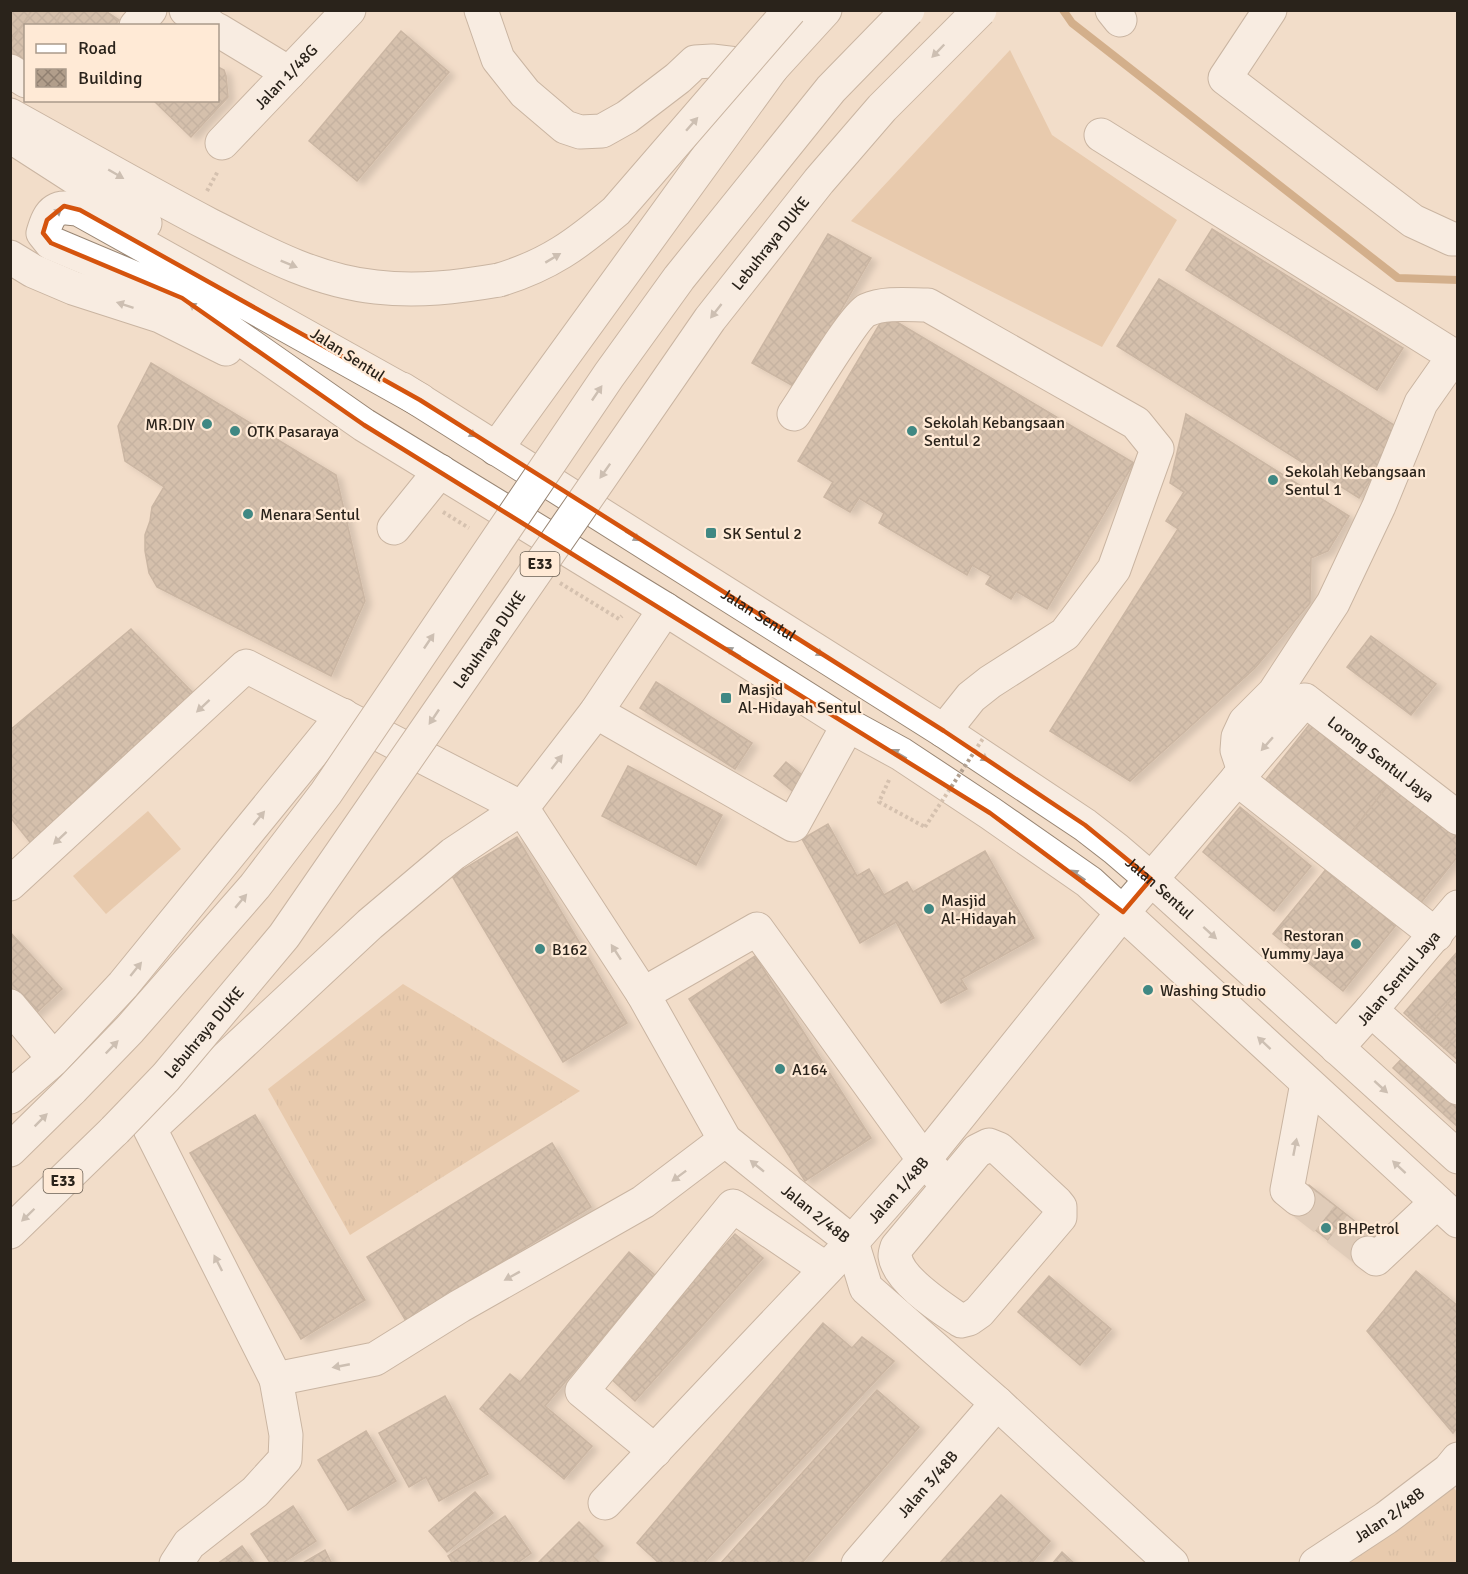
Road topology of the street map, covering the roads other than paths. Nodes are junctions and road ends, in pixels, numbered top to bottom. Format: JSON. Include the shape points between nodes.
{"nodes":[{"id":1,"x":150,"y":10,"type":"edge"},
{"id":2,"x":186,"y":10,"type":"edge"},
{"id":3,"x":349,"y":10,"type":"edge"},
{"id":4,"x":481,"y":10,"type":"edge"},
{"id":5,"x":790,"y":10,"type":"edge"},
{"id":6,"x":825,"y":10,"type":"edge"},
{"id":7,"x":908,"y":10,"type":"edge"},
{"id":8,"x":980,"y":10,"type":"edge"},
{"id":9,"x":1270,"y":10,"type":"edge"},
{"id":10,"x":138,"y":24,"type":"edge"},
{"id":11,"x":208,"y":24,"type":"edge"},
{"id":12,"x":219,"y":31,"type":"edge"},
{"id":13,"x":772,"y":68,"type":"junction"},
{"id":14,"x":10,"y":71,"type":"edge"},
{"id":15,"x":289,"y":73,"type":"junction"},
{"id":16,"x":24,"y":80,"type":"edge"},
{"id":17,"x":10,"y":115,"type":"edge"},
{"id":18,"x":1101,"y":135,"type":"dead end"},
{"id":19,"x":10,"y":136,"type":"edge"},
{"id":20,"x":222,"y":143,"type":"road end"},
{"id":21,"x":1458,"y":239,"type":"edge"},
{"id":22,"x":10,"y":257,"type":"edge"},
{"id":23,"x":420,"y":400,"type":"junction"},
{"id":24,"x":795,"y":414,"type":"dead end"},
{"id":25,"x":364,"y":425,"type":"junction"},
{"id":26,"x":496,"y":449,"type":"junction"},
{"id":27,"x":440,"y":471,"type":"junction"},
{"id":28,"x":394,"y":528,"type":"dead end"},
{"id":29,"x":665,"y":609,"type":"junction"},
{"id":30,"x":1305,"y":700,"type":"joint"},
{"id":31,"x":596,"y":712,"type":"junction"},
{"id":32,"x":343,"y":715,"type":"junction"},
{"id":33,"x":848,"y":725,"type":"junction"},
{"id":34,"x":944,"y":731,"type":"junction"},
{"id":35,"x":1241,"y":775,"type":"junction"},
{"id":36,"x":522,"y":808,"type":"junction"},
{"id":37,"x":1458,"y":818,"type":"edge"},
{"id":38,"x":1151,"y":879,"type":"junction"},
{"id":39,"x":12,"y":880,"type":"edge"},
{"id":40,"x":1458,"y":907,"type":"edge"},
{"id":41,"x":1123,"y":912,"type":"junction"},
{"id":42,"x":1436,"y":934,"type":"junction"},
{"id":43,"x":643,"y":994,"type":"junction"},
{"id":44,"x":10,"y":1006,"type":"edge"},
{"id":45,"x":1371,"y":1010,"type":"junction"},
{"id":46,"x":1337,"y":1048,"type":"junction"},
{"id":47,"x":54,"y":1059,"type":"junction"},
{"id":48,"x":1307,"y":1083,"type":"junction"},
{"id":49,"x":1458,"y":1088,"type":"edge"},
{"id":50,"x":10,"y":1097,"type":"edge"},
{"id":51,"x":725,"y":1140,"type":"junction"},
{"id":52,"x":10,"y":1150,"type":"edge"},
{"id":53,"x":1458,"y":1157,"type":"edge"},
{"id":54,"x":924,"y":1160,"type":"junction"},
{"id":55,"x":948,"y":1185,"type":"junction"},
{"id":56,"x":1298,"y":1199,"type":"tunnel mouth"},
{"id":57,"x":1447,"y":1212,"type":"edge"},
{"id":58,"x":10,"y":1232,"type":"edge"},
{"id":59,"x":852,"y":1242,"type":"junction"},
{"id":60,"x":1368,"y":1253,"type":"dead end"},
{"id":61,"x":826,"y":1269,"type":"junction"},
{"id":62,"x":276,"y":1379,"type":"junction"},
{"id":63,"x":997,"y":1403,"type":"junction"},
{"id":64,"x":654,"y":1452,"type":"junction"},
{"id":65,"x":1455,"y":1469,"type":"edge"},
{"id":66,"x":605,"y":1503,"type":"dead end"},
{"id":67,"x":176,"y":1563,"type":"edge"},
{"id":68,"x":858,"y":1563,"type":"edge"},
{"id":69,"x":1172,"y":1563,"type":"edge"},
{"id":70,"x":1316,"y":1563,"type":"edge"}],
"edges":[{"from":1,"to":10,"type":"main road"},
{"from":2,"to":11,"type":"main road"},
{"from":3,"to":15,"type":"main road","name":"Jalan 1/48G"},
{"from":4,"to":13,"type":"main road","via":[[498,59],[525,93],[565,127],[580,132],[602,131],[627,117],[695,62]]},
{"from":17,"to":5,"type":"main road","one_way":true,"bridge":true,"via":[[156,197],[296,267],[375,287],[456,287],[499,280],[538,267],[586,236],[616,211]]},
{"from":6,"to":13,"type":"main road"},
{"from":52,"to":7,"type":"main road","one_way":true,"bridge":true,"via":[[130,1029],[298,830],[679,278],[831,89]]},
{"from":8,"to":58,"type":"main road","name":"Lebuhraya DUKE","number":"E33","one_way":true,"bridge":true,"via":[[882,108],[710,319],[284,936],[166,1077]]},
{"from":9,"to":21,"type":"main road","via":[[1225,78],[1413,221]]},
{"from":12,"to":15,"type":"main road"},
{"from":13,"to":26,"type":"main road"},
{"from":14,"to":16,"type":"main road"},
{"from":15,"to":20,"type":"main road","name":"Jalan 1/48G"},
{"from":18,"to":35,"type":"main road","via":[[1454,356],[1421,403],[1332,603],[1274,693],[1245,722],[1237,750]]},
{"from":19,"to":23,"type":"main road","name":"Jalan Sentul"},
{"from":25,"to":22,"type":"main road","one_way":true,"via":[[160,316],[73,288]]},
{"from":25,"to":23,"type":"main road","one_way":true,"via":[[182,298],[51,243],[44,233],[47,220],[64,206],[80,210]]},
{"from":23,"to":26,"type":"main road","name":"Jalan Sentul","one_way":true},
{"from":24,"to":34,"type":"main road","via":[[865,310],[889,305],[928,305],[1136,423],[1157,449],[1114,569],[1065,634],[971,697]]},
{"from":25,"to":27,"type":"main road"},
{"from":26,"to":34,"type":"main road","name":"Jalan Sentul","one_way":true},
{"from":27,"to":28,"type":"main road"},
{"from":27,"to":29,"type":"main road"},
{"from":29,"to":31,"type":"main road"},
{"from":33,"to":29,"type":"main road","one_way":true},
{"from":30,"to":35,"type":"main road","name":"Jalan 1/48B","one_way":true},
{"from":30,"to":37,"type":"main road","name":"Lorong Sentul Jaya"},
{"from":31,"to":33,"type":"main road","via":[[793,825]]},
{"from":36,"to":31,"type":"main road","one_way":true},
{"from":32,"to":36,"type":"main road"},
{"from":32,"to":39,"type":"main road","one_way":true,"via":[[246,666]]},
{"from":47,"to":32,"type":"main road","one_way":true,"via":[[123,985]]},
{"from":41,"to":33,"type":"main road","one_way":true,"via":[[1089,882],[990,813],[901,754]]},
{"from":34,"to":38,"type":"main road","name":"Jalan Sentul","one_way":true,"via":[[1085,825]]},
{"from":35,"to":38,"type":"main road","name":"Jalan 1/48B"},
{"from":35,"to":42,"type":"main road"},
{"from":43,"to":36,"type":"main road","name":"Jalan 2/48B","one_way":true},
{"from":62,"to":36,"type":"main road","one_way":true,"via":[[150,1129],[370,924],[453,854]]},
{"from":38,"to":41,"type":"main road","name":"Jalan 1/48B"},
{"from":38,"to":46,"type":"main road","name":"Jalan Sentul","one_way":true},
{"from":40,"to":42,"type":"main road","name":"Jalan Sentul Jaya"},
{"from":48,"to":41,"type":"main road","one_way":true},
{"from":41,"to":54,"type":"main road","name":"Jalan 1/48B"},
{"from":42,"to":45,"type":"main road","name":"Jalan Sentul Jaya"},
{"from":43,"to":51,"type":"main road","name":"Jalan 2/48B"},
{"from":43,"to":54,"type":"main road","via":[[757,929]]},
{"from":44,"to":47,"type":"main road"},
{"from":45,"to":46,"type":"main road","name":"Jalan Sentul Jaya"},
{"from":45,"to":49,"type":"main road"},
{"from":46,"to":53,"type":"main road","name":"Jalan Sentul","one_way":true},
{"from":47,"to":50,"type":"main road"},
{"from":56,"to":48,"type":"main road","one_way":true,"via":[[1287,1190]]},
{"from":57,"to":48,"type":"main road","one_way":true},
{"from":59,"to":51,"type":"main road","name":"Jalan 2/48B","one_way":true},
{"from":51,"to":62,"type":"main road","one_way":true,"via":[[643,1202],[459,1306],[375,1359]]},
{"from":54,"to":55,"type":"main road"},
{"from":54,"to":59,"type":"main road","name":"Jalan 1/48B"},
{"from":55,"to":55,"type":"main road","via":[[897,1247],[895,1257],[910,1281],[932,1301],[960,1321],[969,1320],[1046,1235],[1060,1217],[1060,1208],[999,1149],[989,1146],[977,1151]]},
{"from":57,"to":60,"type":"main road","via":[[1376,1259]]},
{"from":59,"to":61,"type":"main road","name":"Jalan 1/48B"},
{"from":59,"to":63,"type":"main road","name":"Jalan 2/48B","via":[[866,1288]]},
{"from":61,"to":64,"type":"main road","name":"Jalan 1/48B"},
{"from":61,"to":64,"type":"main road","via":[[733,1206],[582,1391]]},
{"from":62,"to":67,"type":"main road","via":[[286,1435],[285,1459],[255,1492],[189,1544]]},
{"from":63,"to":68,"type":"main road","name":"Jalan 3/48B"},
{"from":63,"to":69,"type":"main road","name":"Jalan 2/48B"},
{"from":64,"to":66,"type":"main road","name":"Jalan 1/48B"},
{"from":65,"to":70,"type":"main road","name":"Jalan 2/48B"}]}
